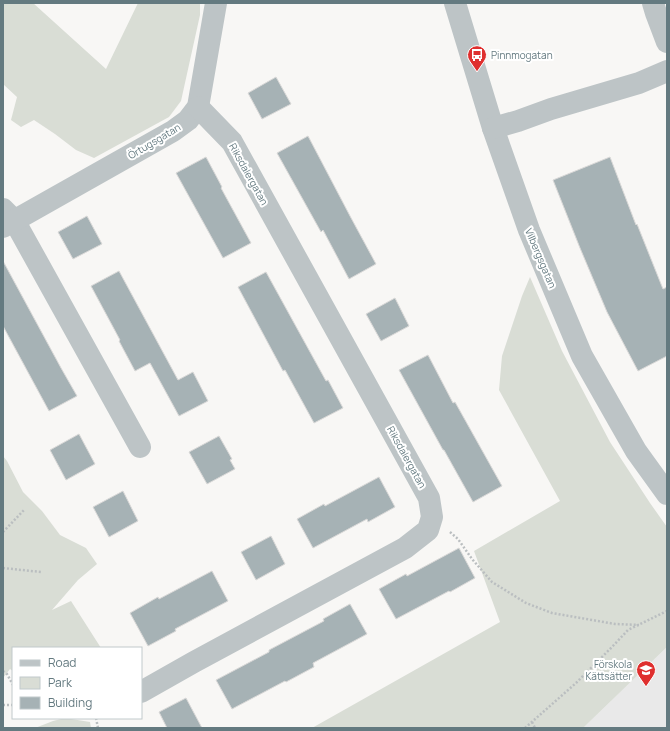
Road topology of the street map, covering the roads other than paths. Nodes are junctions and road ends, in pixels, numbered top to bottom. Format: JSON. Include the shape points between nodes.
{"nodes":[{"id":1,"x":216,"y":3,"type":"edge"},
{"id":2,"x":455,"y":3,"type":"edge"},
{"id":3,"x":653,"y":3,"type":"edge"},
{"id":4,"x":667,"y":42,"type":"edge"},
{"id":5,"x":667,"y":71,"type":"edge"},
{"id":6,"x":198,"y":107,"type":"junction"},
{"id":7,"x":493,"y":128,"type":"junction"},
{"id":8,"x":7,"y":219,"type":"edge"},
{"id":9,"x":140,"y":447,"type":"dead end"},
{"id":10,"x":667,"y":494,"type":"edge"},
{"id":11,"x":142,"y":691,"type":"edge"}],
"edges":[{"from":1,"to":6,"type":"street"},
{"from":2,"to":7,"type":"street","name":"Vilbergsgatan"},
{"from":3,"to":4,"type":"street"},
{"from":5,"to":7,"type":"street","via":[[639,83]]},
{"from":6,"to":8,"type":"street","name":"Örtugsgatan","via":[[188,120],[173,131]]},
{"from":6,"to":11,"type":"street","name":"Riksdalergatan","via":[[232,142],[429,498],[432,517],[428,530],[405,548]]},
{"from":7,"to":10,"type":"street","name":"Vilbergsgatan","via":[[529,230],[582,356],[636,451]]},
{"from":8,"to":9,"type":"street","name":"Örtugsgatan"}]}
